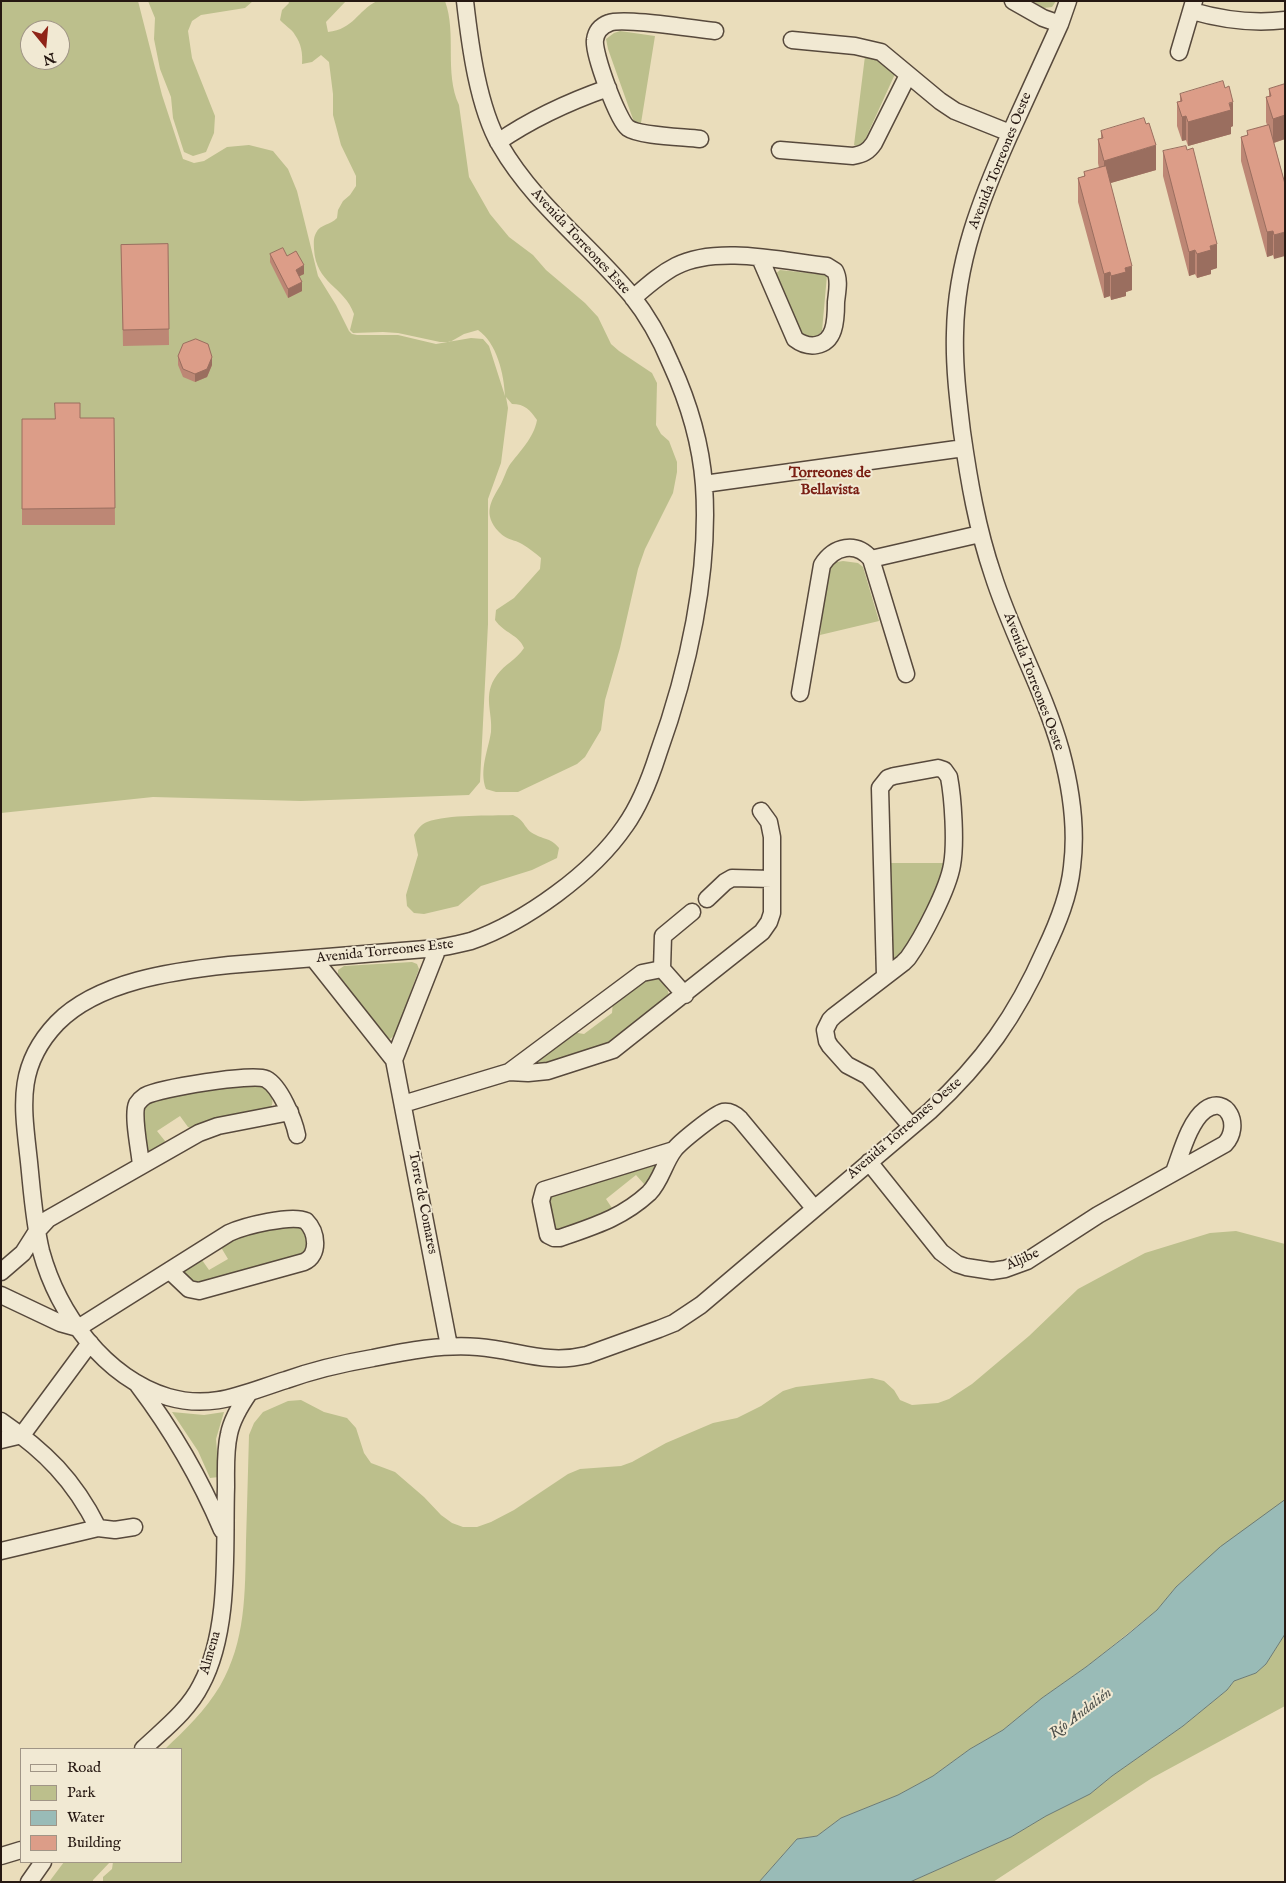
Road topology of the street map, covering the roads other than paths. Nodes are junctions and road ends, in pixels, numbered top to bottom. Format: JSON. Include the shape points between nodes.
{"nodes":[{"id":1,"x":466,"y":1,"type":"edge"},
{"id":2,"x":1013,"y":1,"type":"edge"},
{"id":3,"x":1068,"y":1,"type":"edge"},
{"id":4,"x":1193,"y":6,"type":"edge"},
{"id":5,"x":1285,"y":20,"type":"edge"},
{"id":6,"x":1060,"y":24,"type":"junction"},
{"id":7,"x":715,"y":31,"type":"dead end"},
{"id":8,"x":792,"y":40,"type":"dead end"},
{"id":9,"x":1179,"y":52,"type":"dead end"},
{"id":10,"x":908,"y":75,"type":"junction"},
{"id":11,"x":608,"y":88,"type":"junction"},
{"id":12,"x":1010,"y":133,"type":"junction"},
{"id":13,"x":700,"y":139,"type":"dead end"},
{"id":14,"x":498,"y":142,"type":"junction"},
{"id":15,"x":780,"y":150,"type":"dead end"},
{"id":16,"x":760,"y":258,"type":"junction"},
{"id":17,"x":633,"y":298,"type":"junction"},
{"id":18,"x":964,"y":448,"type":"junction"},
{"id":19,"x":704,"y":484,"type":"junction"},
{"id":20,"x":980,"y":534,"type":"junction"},
{"id":21,"x":871,"y":559,"type":"junction"},
{"id":22,"x":906,"y":674,"type":"dead end"},
{"id":23,"x":800,"y":693,"type":"dead end"},
{"id":24,"x":761,"y":811,"type":"dead end"},
{"id":25,"x":772,"y":879,"type":"junction"},
{"id":26,"x":707,"y":899,"type":"dead end"},
{"id":27,"x":692,"y":912,"type":"dead end"},
{"id":28,"x":438,"y":948,"type":"junction"},
{"id":29,"x":314,"y":959,"type":"junction"},
{"id":30,"x":662,"y":969,"type":"junction"},
{"id":31,"x":885,"y":976,"type":"junction"},
{"id":32,"x":685,"y":995,"type":"junction"},
{"id":33,"x":394,"y":1060,"type":"junction"},
{"id":34,"x":508,"y":1072,"type":"junction"},
{"id":35,"x":402,"y":1104,"type":"junction"},
{"id":36,"x":290,"y":1112,"type":"junction"},
{"id":37,"x":911,"y":1126,"type":"junction"},
{"id":38,"x":297,"y":1135,"type":"dead end"},
{"id":39,"x":674,"y":1150,"type":"junction"},
{"id":40,"x":869,"y":1162,"type":"junction"},
{"id":41,"x":141,"y":1165,"type":"junction"},
{"id":42,"x":1174,"y":1172,"type":"dead end"},
{"id":43,"x":814,"y":1208,"type":"junction"},
{"id":44,"x":37,"y":1231,"type":"junction"},
{"id":45,"x":1,"y":1272,"type":"edge"},
{"id":46,"x":170,"y":1272,"type":"junction"},
{"id":47,"x":1,"y":1295,"type":"edge"},
{"id":48,"x":78,"y":1328,"type":"junction"},
{"id":49,"x":90,"y":1344,"type":"junction"},
{"id":50,"x":449,"y":1346,"type":"junction"},
{"id":51,"x":133,"y":1379,"type":"junction"},
{"id":52,"x":249,"y":1393,"type":"junction"},
{"id":53,"x":1,"y":1421,"type":"edge"},
{"id":54,"x":22,"y":1435,"type":"junction"},
{"id":55,"x":1,"y":1440,"type":"edge"},
{"id":56,"x":134,"y":1527,"type":"dead end"},
{"id":57,"x":98,"y":1528,"type":"junction"},
{"id":58,"x":224,"y":1534,"type":"junction"},
{"id":59,"x":1,"y":1551,"type":"edge"},
{"id":60,"x":144,"y":1748,"type":"edge"},
{"id":61,"x":20,"y":1850,"type":"edge"},
{"id":62,"x":1,"y":1856,"type":"edge"},
{"id":63,"x":42,"y":1863,"type":"edge"},
{"id":64,"x":29,"y":1882,"type":"edge"}],
"edges":[{"from":1,"to":14,"type":"street","name":"Avenida Torreones Este","via":[[479,86]]},
{"from":2,"to":6,"type":"street"},
{"from":3,"to":6,"type":"street","name":"Avenida Torreones Oeste"},
{"from":4,"to":5,"type":"street","via":[[1211,17],[1246,22]]},
{"from":4,"to":9,"type":"street"},
{"from":6,"to":12,"type":"street","name":"Avenida Torreones Oeste"},
{"from":7,"to":11,"type":"street","via":[[619,21],[607,24],[597,33],[595,44]]},
{"from":8,"to":10,"type":"street","via":[[870,48],[886,56]]},
{"from":10,"to":12,"type":"street","via":[[956,110]]},
{"from":10,"to":15,"type":"street","via":[[870,150],[853,156]]},
{"from":11,"to":13,"type":"street","via":[[620,119],[630,130]]},
{"from":11,"to":14,"type":"street","via":[[540,115]]},
{"from":12,"to":18,"type":"street","name":"Avenida Torreones Oeste","via":[[979,207],[960,280],[955,353]]},
{"from":14,"to":17,"type":"street","name":"Avenida Torreones Este","via":[[536,197]]},
{"from":16,"to":16,"type":"street","via":[[827,266],[836,271],[835,324],[826,341],[813,346],[795,339]]},
{"from":16,"to":17,"type":"street","via":[[717,255],[693,260],[664,273]]},
{"from":17,"to":19,"type":"street","name":"Avenida Torreones Este","via":[[672,365],[698,446]]},
{"from":18,"to":19,"type":"street"},
{"from":18,"to":20,"type":"street","name":"Avenida Torreones Oeste"},
{"from":19,"to":28,"type":"street","name":"Avenida Torreones Este","via":[[702,567],[685,663],[648,783],[632,814],[604,853],[539,906],[486,935]]},
{"from":20,"to":21,"type":"street"},
{"from":20,"to":37,"type":"street","name":"Avenida Torreones Oeste","via":[[997,587],[1061,751],[1072,806],[1073,864],[1056,926],[1016,1010],[965,1076]]},
{"from":21,"to":22,"type":"street"},
{"from":21,"to":23,"type":"street","via":[[861,550],[845,548],[831,553],[822,565]]},
{"from":24,"to":25,"type":"street","via":[[771,829]]},
{"from":25,"to":26,"type":"street","via":[[732,878]]},
{"from":25,"to":32,"type":"street","via":[[772,913],[766,927]]},
{"from":27,"to":30,"type":"street","via":[[663,936]]},
{"from":28,"to":29,"type":"street","name":"Avenida Torreones Este"},
{"from":28,"to":33,"type":"street"},
{"from":29,"to":33,"type":"street","name":"Torre de Comares"},
{"from":29,"to":44,"type":"street","name":"Avenida Torreones Este","via":[[198,968],[162,976],[96,995],[78,1005],[55,1025],[32,1062],[24,1089],[23,1106]]},
{"from":30,"to":32,"type":"street"},
{"from":30,"to":34,"type":"street","via":[[642,973]]},
{"from":31,"to":31,"type":"street","via":[[914,951],[950,874],[954,848],[949,781],[946,773],[938,768],[888,778],[880,788]]},
{"from":31,"to":37,"type":"street","via":[[830,1020],[826,1036],[843,1062],[868,1076]]},
{"from":32,"to":34,"type":"street","via":[[613,1050],[539,1072]]},
{"from":33,"to":35,"type":"street","name":"Torre de Comares"},
{"from":34,"to":35,"type":"street"},
{"from":35,"to":50,"type":"street","name":"Torre de Comares"},
{"from":36,"to":38,"type":"street"},
{"from":36,"to":41,"type":"street","via":[[208,1128]]},
{"from":36,"to":41,"type":"street","via":[[274,1086],[261,1078],[215,1080],[148,1095],[140,1100],[135,1111]]},
{"from":37,"to":40,"type":"street","name":"Avenida Torreones Oeste"},
{"from":39,"to":39,"type":"street","via":[[544,1190],[540,1201],[548,1235],[560,1238],[619,1216],[650,1192]]},
{"from":39,"to":43,"type":"street","via":[[716,1114],[732,1113]]},
{"from":40,"to":42,"type":"street","name":"Aljibe","via":[[948,1259],[966,1268],[992,1271],[1027,1261],[1098,1215]]},
{"from":40,"to":43,"type":"street","name":"Avenida Torreones Oeste"},
{"from":41,"to":44,"type":"street","via":[[57,1213]]},
{"from":43,"to":50,"type":"street","name":"Avenida Torreones Oeste","via":[[700,1305],[659,1329],[573,1358],[547,1359],[482,1347]]},
{"from":44,"to":45,"type":"street","via":[[23,1253]]},
{"from":44,"to":48,"type":"street","name":"Avenida Torreones Oeste","via":[[53,1285]]},
{"from":46,"to":46,"type":"street","via":[[239,1228],[297,1218],[306,1221],[312,1230],[315,1252],[304,1262],[200,1291],[189,1289]]},
{"from":46,"to":48,"type":"street"},
{"from":47,"to":48,"type":"street"},
{"from":48,"to":49,"type":"street","name":"Avenida Torreones Oeste"},
{"from":49,"to":51,"type":"street","name":"Avenida Torreones Oeste"},
{"from":49,"to":54,"type":"street"},
{"from":50,"to":52,"type":"street","name":"Avenida Torreones Oeste","via":[[319,1370]]},
{"from":51,"to":52,"type":"street","name":"Avenida Torreones Oeste","via":[[168,1396],[198,1402],[223,1401]]},
{"from":51,"to":58,"type":"street","name":"Almena","via":[[188,1460]]},
{"from":52,"to":58,"type":"street","name":"Almena","via":[[229,1433]]},
{"from":53,"to":54,"type":"street"},
{"from":54,"to":55,"type":"street"},
{"from":54,"to":57,"type":"street","via":[[68,1478]]},
{"from":56,"to":57,"type":"street"},
{"from":57,"to":59,"type":"street"},
{"from":58,"to":60,"type":"street","name":"Almena","via":[[226,1560],[222,1611],[207,1672],[187,1706]]},
{"from":61,"to":62,"type":"street"},
{"from":63,"to":64,"type":"street"}]}
